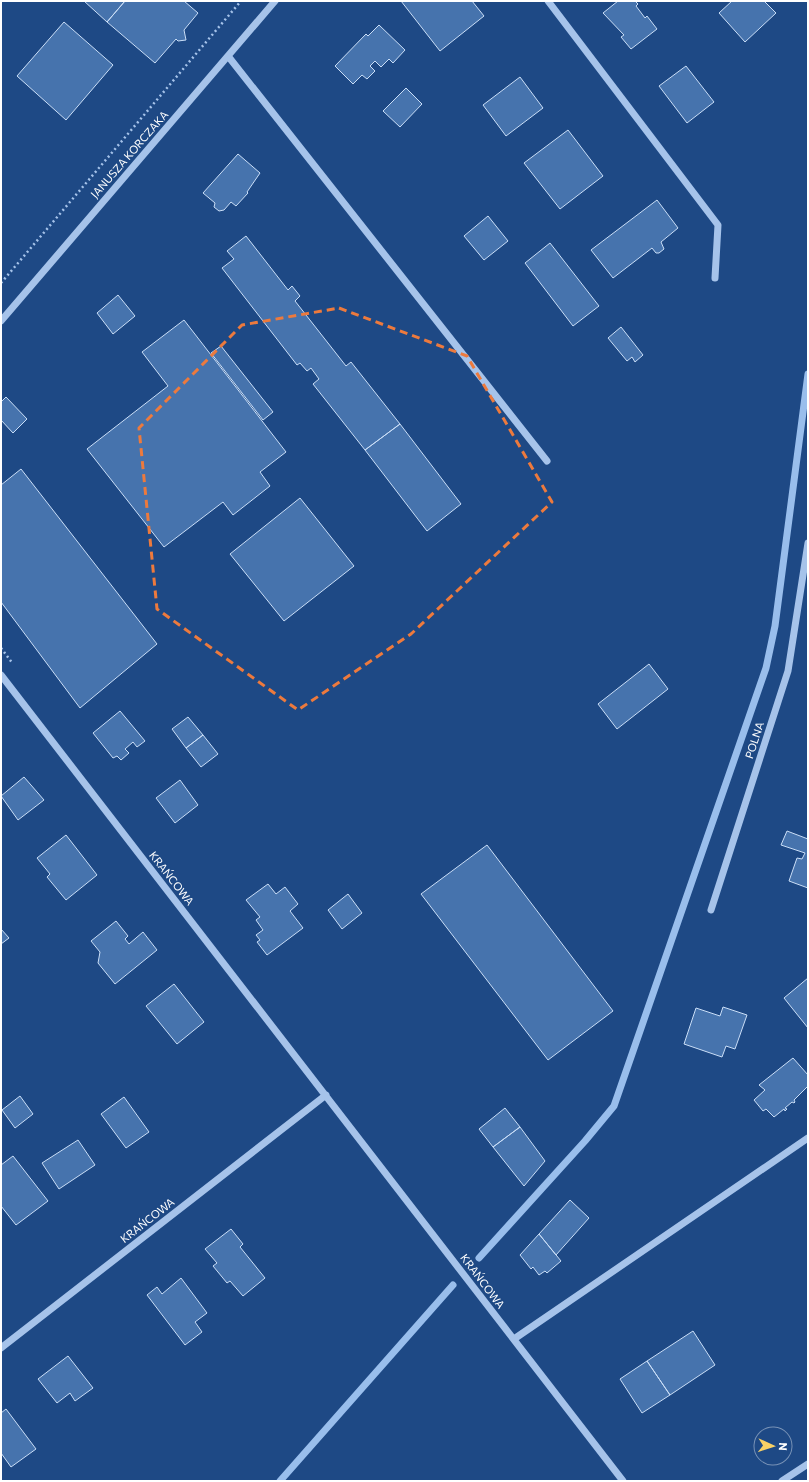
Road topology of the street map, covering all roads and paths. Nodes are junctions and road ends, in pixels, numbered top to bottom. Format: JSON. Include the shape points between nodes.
{"nodes":[{"id":1,"x":241,"y":1,"type":"edge"},
{"id":2,"x":275,"y":1,"type":"edge"},
{"id":3,"x":548,"y":1,"type":"edge"},
{"id":4,"x":228,"y":56,"type":"junction"},
{"id":5,"x":715,"y":278,"type":"dead end"},
{"id":6,"x":1,"y":283,"type":"edge"},
{"id":7,"x":1,"y":320,"type":"edge"},
{"id":8,"x":546,"y":461,"type":"dead end"},
{"id":9,"x":808,"y":543,"type":"edge"},
{"id":10,"x":806,"y":574,"type":"edge"},
{"id":11,"x":1,"y":675,"type":"edge"},
{"id":12,"x":711,"y":910,"type":"dead end"},
{"id":13,"x":326,"y":1095,"type":"junction"},
{"id":14,"x":808,"y":1138,"type":"edge"},
{"id":15,"x":514,"y":1338,"type":"junction"},
{"id":16,"x":1,"y":1348,"type":"edge"},
{"id":17,"x":808,"y":1464,"type":"edge"},
{"id":18,"x":623,"y":1481,"type":"edge"},
{"id":19,"x":782,"y":1481,"type":"edge"}],
"edges":[{"from":1,"to":6,"type":"path"},
{"from":2,"to":4,"type":"street","name":"JANUSZA KORCZAKA"},
{"from":3,"to":5,"type":"street","via":[[718,225]]},
{"from":4,"to":7,"type":"street","name":"JANUSZA KORCZAKA"},
{"from":4,"to":8,"type":"street"},
{"from":9,"to":10,"type":"street","name":"POLNA"},
{"from":10,"to":12,"type":"street","name":"POLNA","via":[[788,671]]},
{"from":11,"to":13,"type":"street","name":"KRAŃCOWA"},
{"from":13,"to":15,"type":"street","name":"KRAŃCOWA"},
{"from":13,"to":16,"type":"street","name":"KRAŃCOWA"},
{"from":14,"to":15,"type":"street"},
{"from":15,"to":18,"type":"street","name":"KRAŃCOWA"},
{"from":17,"to":19,"type":"street"}]}
